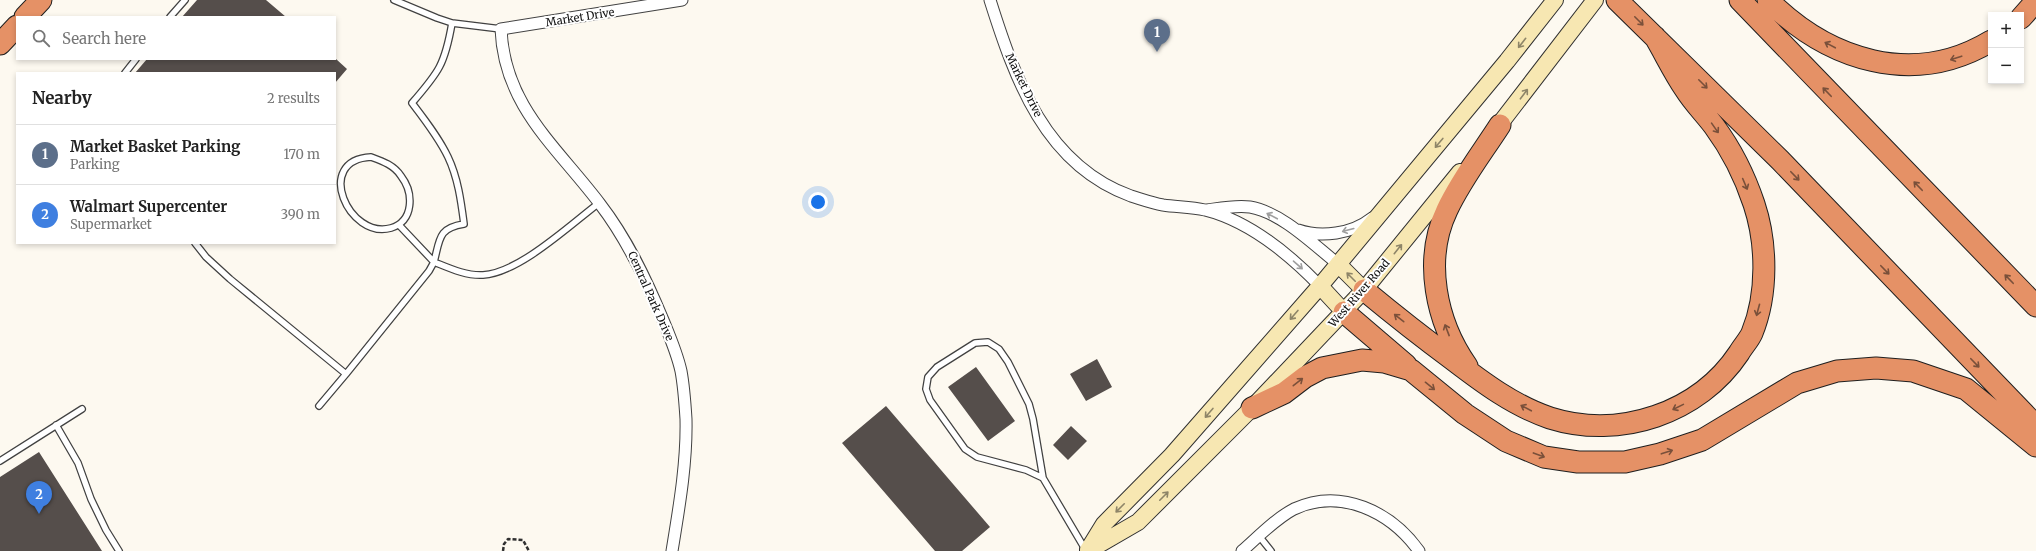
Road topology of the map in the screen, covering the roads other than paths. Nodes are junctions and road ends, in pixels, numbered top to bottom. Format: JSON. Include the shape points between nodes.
{"nodes":[{"id":1,"x":41,"y":0,"type":"edge"},
{"id":2,"x":185,"y":0,"type":"edge"},
{"id":3,"x":394,"y":0,"type":"edge"},
{"id":4,"x":682,"y":0,"type":"edge"},
{"id":5,"x":990,"y":0,"type":"edge"},
{"id":6,"x":1555,"y":0,"type":"edge"},
{"id":7,"x":1595,"y":0,"type":"edge"},
{"id":8,"x":1740,"y":0,"type":"edge"},
{"id":9,"x":1768,"y":0,"type":"edge"},
{"id":10,"x":2036,"y":1,"type":"edge"},
{"id":11,"x":1620,"y":3,"type":"edge"},
{"id":12,"x":2024,"y":15,"type":"edge"},
{"id":13,"x":26,"y":16,"type":"edge"},
{"id":14,"x":171,"y":16,"type":"edge"},
{"id":15,"x":452,"y":23,"type":"junction"},
{"id":16,"x":16,"y":27,"type":"edge"},
{"id":17,"x":501,"y":29,"type":"junction"},
{"id":18,"x":1655,"y":37,"type":"junction"},
{"id":19,"x":1988,"y":43,"type":"edge"},
{"id":20,"x":0,"y":44,"type":"edge"},
{"id":21,"x":135,"y":60,"type":"edge"},
{"id":22,"x":126,"y":72,"type":"edge"},
{"id":23,"x":1500,"y":125,"type":"junction"},
{"id":24,"x":599,"y":203,"type":"junction"},
{"id":25,"x":1205,"y":210,"type":"junction"},
{"id":26,"x":1381,"y":211,"type":"junction"},
{"id":27,"x":400,"y":225,"type":"junction"},
{"id":28,"x":1291,"y":227,"type":"junction"},
{"id":29,"x":196,"y":244,"type":"edge"},
{"id":30,"x":434,"y":262,"type":"junction"},
{"id":31,"x":1338,"y":264,"type":"junction"},
{"id":32,"x":1320,"y":286,"type":"junction"},
{"id":33,"x":1364,"y":290,"type":"junction"},
{"id":34,"x":2036,"y":306,"type":"edge"},
{"id":35,"x":1344,"y":312,"type":"junction"},
{"id":36,"x":1411,"y":370,"type":"junction"},
{"id":37,"x":346,"y":374,"type":"junction"},
{"id":38,"x":1474,"y":376,"type":"junction"},
{"id":39,"x":319,"y":406,"type":"dead end"},
{"id":40,"x":1252,"y":408,"type":"junction"},
{"id":41,"x":82,"y":409,"type":"dead end"},
{"id":42,"x":56,"y":425,"type":"junction"},
{"id":43,"x":2036,"y":426,"type":"edge"},
{"id":44,"x":2036,"y":446,"type":"edge"},
{"id":45,"x":0,"y":461,"type":"edge"},
{"id":46,"x":1043,"y":478,"type":"junction"},
{"id":47,"x":1259,"y":536,"type":"junction"},
{"id":48,"x":119,"y":551,"type":"edge"},
{"id":49,"x":672,"y":551,"type":"edge"},
{"id":50,"x":1087,"y":551,"type":"edge"},
{"id":51,"x":1242,"y":551,"type":"edge"},
{"id":52,"x":1271,"y":551,"type":"edge"},
{"id":53,"x":1420,"y":551,"type":"edge"}],
"edges":[{"from":1,"to":13,"type":"highway"},
{"from":2,"to":14,"type":"lane"},
{"from":3,"to":15,"type":"lane"},
{"from":4,"to":17,"type":"street","name":"Market Drive"},
{"from":5,"to":25,"type":"street","name":"Market Drive","via":[[1020,83],[1046,129],[1066,155],[1094,178],[1129,195],[1162,205]]},
{"from":6,"to":26,"type":"main road","one_way":true},
{"from":23,"to":7,"type":"main road","name":"West River Road","one_way":true},
{"from":34,"to":8,"type":"highway","one_way":true},
{"from":19,"to":9,"type":"highway","one_way":true,"via":[[1954,59],[1929,64],[1885,64],[1840,51],[1817,39],[1797,27]]},
{"from":10,"to":12,"type":"highway"},
{"from":11,"to":18,"type":"highway","one_way":true},
{"from":15,"to":17,"type":"lane"},
{"from":15,"to":30,"type":"lane","via":[[448,48],[437,74],[412,103],[449,158],[459,192],[464,224],[445,229]]},
{"from":16,"to":20,"type":"highway"},
{"from":17,"to":24,"type":"street","name":"Central Park Drive","via":[[501,43],[509,77],[520,102],[533,124]]},
{"from":18,"to":38,"type":"highway","one_way":true,"via":[[1685,90],[1732,154],[1754,205],[1764,248],[1762,295],[1752,333],[1729,367],[1715,383],[1698,396],[1659,415],[1615,425],[1572,424],[1550,418],[1531,411]]},
{"from":18,"to":43,"type":"highway","one_way":true,"via":[[1785,166]]},
{"from":21,"to":22,"type":"lane"},
{"from":33,"to":23,"type":"main road","name":"West River Road","one_way":true},
{"from":38,"to":23,"type":"highway","one_way":true,"via":[[1458,352],[1442,316],[1437,292],[1435,257],[1446,210]]},
{"from":24,"to":30,"type":"lane","via":[[527,257],[499,272],[473,274]]},
{"from":24,"to":49,"type":"street","name":"Central Park Drive","via":[[647,281],[675,349],[681,371],[686,420],[685,449]]},
{"from":28,"to":25,"type":"street","name":"Market Drive","one_way":true,"via":[[1274,216],[1252,208],[1241,206]]},
{"from":25,"to":32,"type":"street","name":"Market Drive","one_way":true,"via":[[1240,224],[1269,242]]},
{"from":26,"to":28,"type":"street","name":"Market Drive","one_way":true,"via":[[1368,222],[1344,232],[1312,233]]},
{"from":26,"to":31,"type":"main road"},
{"from":27,"to":27,"type":"lane","via":[[407,216],[410,206],[408,190],[401,175],[392,166],[376,159],[361,158],[352,161],[344,168],[340,186],[348,207],[368,227],[379,230]]},
{"from":27,"to":30,"type":"lane"},
{"from":28,"to":31,"type":"street","name":"Market Drive"},
{"from":29,"to":37,"type":"lane","via":[[230,279]]},
{"from":30,"to":37,"type":"lane"},
{"from":31,"to":32,"type":"main road"},
{"from":33,"to":31,"type":"main road","one_way":true},
{"from":32,"to":35,"type":"main road"},
{"from":32,"to":50,"type":"main road","one_way":true,"via":[[1172,455],[1104,524]]},
{"from":33,"to":35,"type":"main road","name":"West River Road"},
{"from":38,"to":33,"type":"highway","one_way":true},
{"from":35,"to":36,"type":"highway"},
{"from":35,"to":40,"type":"main road","name":"West River Road"},
{"from":40,"to":36,"type":"highway","one_way":true,"via":[[1284,393],[1322,368],[1341,363],[1362,360],[1384,362]]},
{"from":36,"to":44,"type":"highway","one_way":true,"via":[[1465,414],[1506,441],[1544,457],[1578,462],[1625,462],[1660,454],[1702,440],[1797,383],[1836,371],[1876,368],[1913,371],[1966,389]]},
{"from":37,"to":39,"type":"lane"},
{"from":50,"to":40,"type":"main road","name":"West River Road","one_way":true,"via":[[1138,522]]},
{"from":41,"to":42,"type":"lane"},
{"from":42,"to":45,"type":"lane"},
{"from":42,"to":48,"type":"lane","via":[[78,463],[91,499]]},
{"from":46,"to":46,"type":"lane","via":[[1026,470],[977,457],[965,449],[930,400],[926,389],[928,377],[937,367],[975,343],[988,342],[999,349],[1029,404]]},
{"from":46,"to":50,"type":"lane"},
{"from":47,"to":51,"type":"street"},
{"from":47,"to":52,"type":"lane"},
{"from":47,"to":53,"type":"street","via":[[1283,516],[1306,505],[1324,501],[1345,502],[1375,511],[1388,518]]}]}
